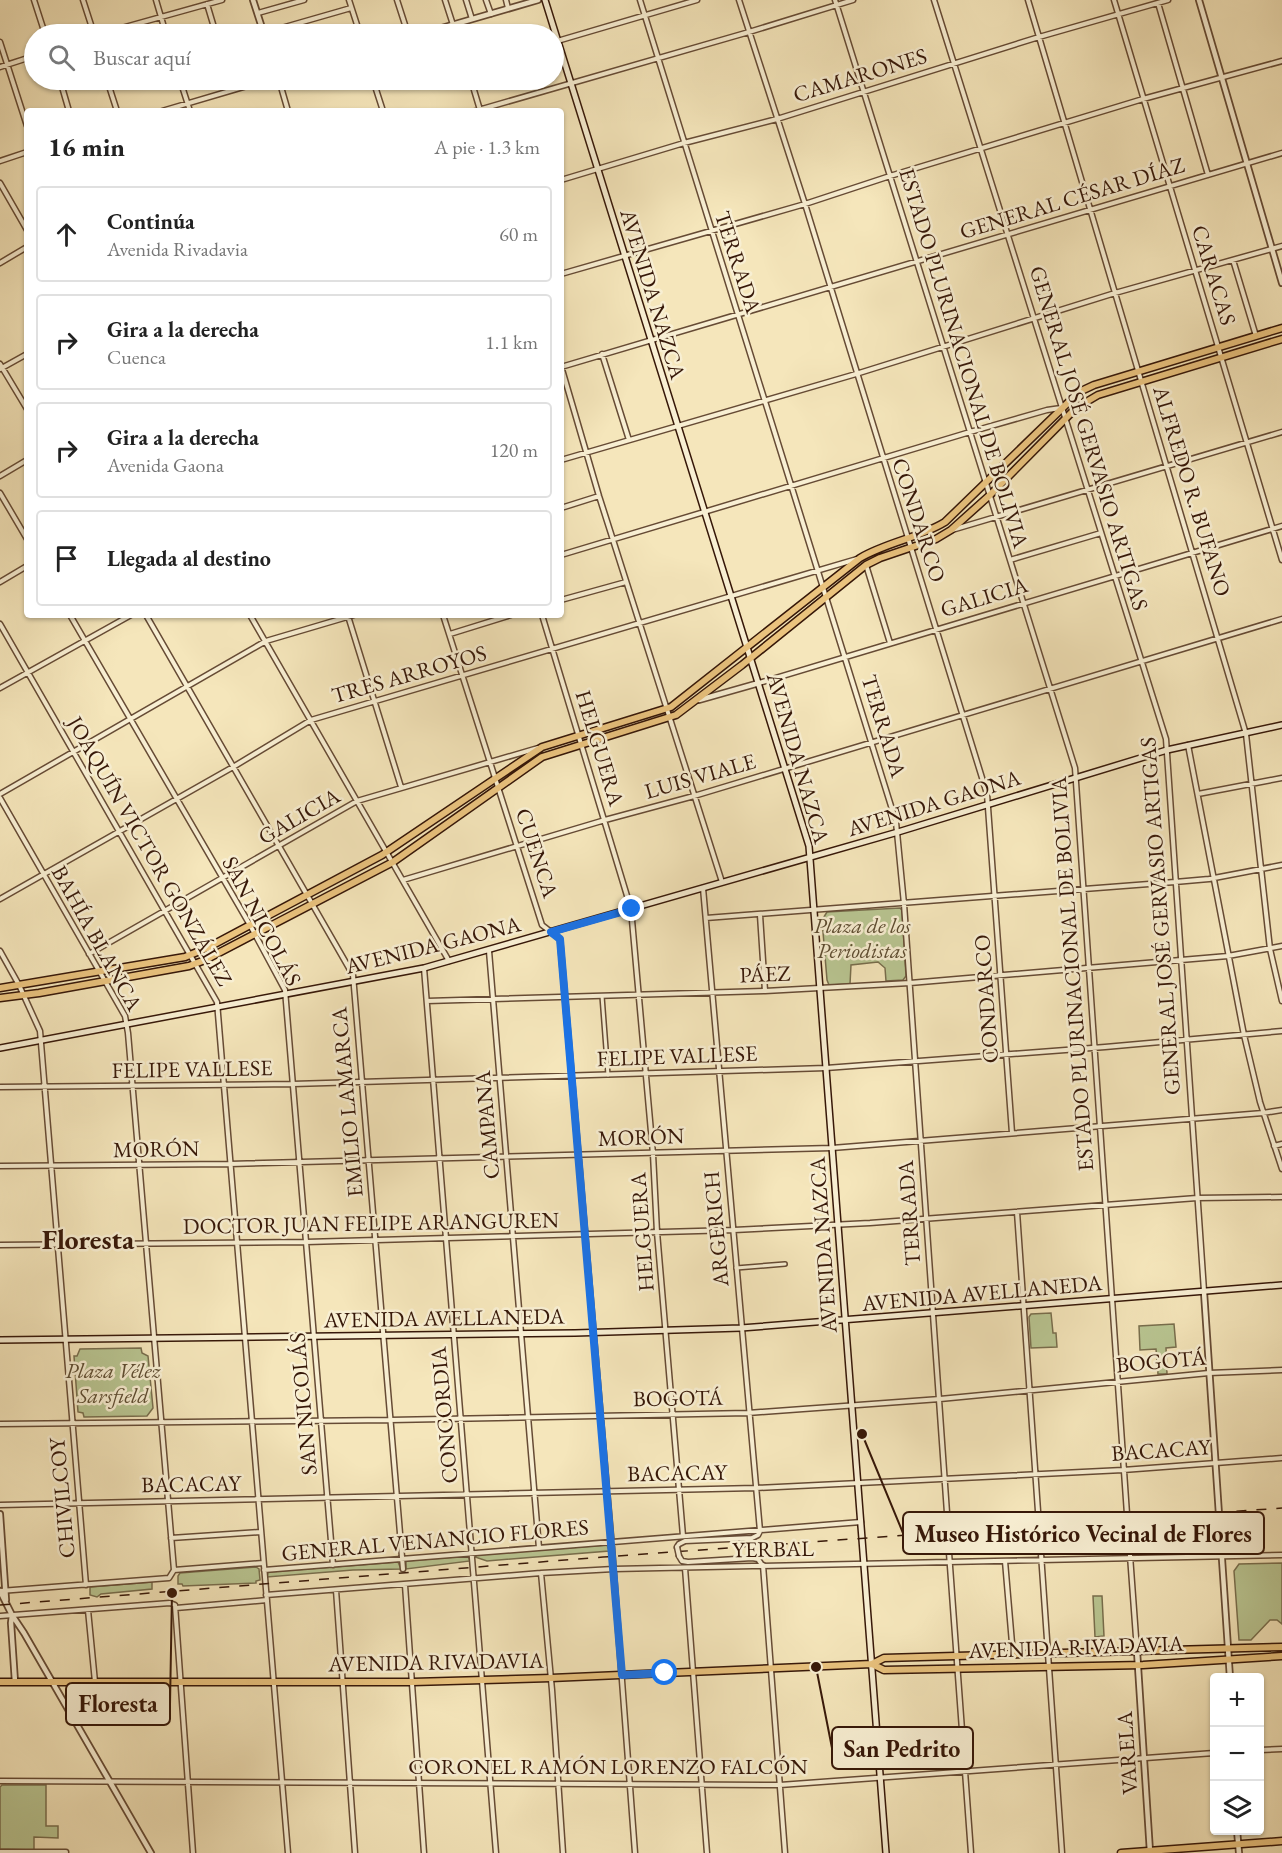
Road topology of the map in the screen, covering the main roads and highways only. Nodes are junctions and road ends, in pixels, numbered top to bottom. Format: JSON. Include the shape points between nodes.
{"nodes":[{"id":1,"x":545,"y":0,"type":"edge"},
{"id":2,"x":551,"y":24,"type":"edge"},
{"id":3,"x":564,"y":66,"type":"edge"},
{"id":4,"x":1282,"y":328,"type":"edge"},
{"id":5,"x":1282,"y":339,"type":"edge"},
{"id":6,"x":747,"y":646,"type":"junction"},
{"id":7,"x":751,"y":657,"type":"junction"},
{"id":8,"x":1282,"y":725,"type":"edge"},
{"id":9,"x":810,"y":857,"type":"junction"},
{"id":10,"x":0,"y":988,"type":"edge"},
{"id":11,"x":0,"y":998,"type":"edge"},
{"id":12,"x":0,"y":1047,"type":"edge"},
{"id":13,"x":1282,"y":1285,"type":"edge"},
{"id":14,"x":846,"y":1321,"type":"junction"},
{"id":15,"x":0,"y":1340,"type":"edge"},
{"id":16,"x":1282,"y":1647,"type":"edge"},
{"id":17,"x":1282,"y":1656,"type":"edge"},
{"id":18,"x":872,"y":1664,"type":"junction"},
{"id":19,"x":0,"y":1682,"type":"edge"},
{"id":20,"x":1282,"y":1841,"type":"edge"},
{"id":21,"x":1150,"y":1852,"type":"edge"},
{"id":22,"x":886,"y":1853,"type":"edge"},
{"id":23,"x":1121,"y":1853,"type":"edge"}],
"edges":[{"from":1,"to":2,"type":"main road","name":"AVENIDA NAZCA"},
{"from":3,"to":6,"type":"main road","name":"AVENIDA NAZCA"},
{"from":4,"to":6,"type":"main road","via":[[1086,388],[945,522],[860,558]]},
{"from":5,"to":7,"type":"main road","via":[[1089,398],[951,530],[867,565]]},
{"from":6,"to":7,"type":"main road","name":"AVENIDA NAZCA"},
{"from":6,"to":10,"type":"main road","via":[[667,708],[542,747],[387,852],[191,955]]},
{"from":7,"to":9,"type":"main road","name":"AVENIDA NAZCA"},
{"from":7,"to":11,"type":"main road","via":[[670,718],[542,757],[393,862],[196,964]]},
{"from":8,"to":9,"type":"main road","name":"AVENIDA GAONA","via":[[1188,744]]},
{"from":9,"to":12,"type":"main road","name":"AVENIDA GAONA","via":[[424,968]]},
{"from":9,"to":14,"type":"main road","name":"AVENIDA NAZCA"},
{"from":13,"to":14,"type":"main road","name":"AVENIDA AVELLANEDA"},
{"from":14,"to":15,"type":"main road","name":"AVENIDA AVELLANEDA","via":[[594,1332]]},
{"from":14,"to":18,"type":"main road","name":"AVENIDA NAZCA"},
{"from":16,"to":18,"type":"main road","name":"AVENIDA RIVADAVIA","via":[[884,1658]]},
{"from":17,"to":18,"type":"main road","name":"AVENIDA RIVADAVIA","via":[[1138,1665],[958,1669],[884,1670]]},
{"from":18,"to":19,"type":"main road","name":"AVENIDA RIVADAVIA","via":[[413,1682]]},
{"from":18,"to":22,"type":"main road","name":"AVENIDA NAZCA"},
{"from":20,"to":21,"type":"main road"},
{"from":21,"to":23,"type":"main road"}]}
